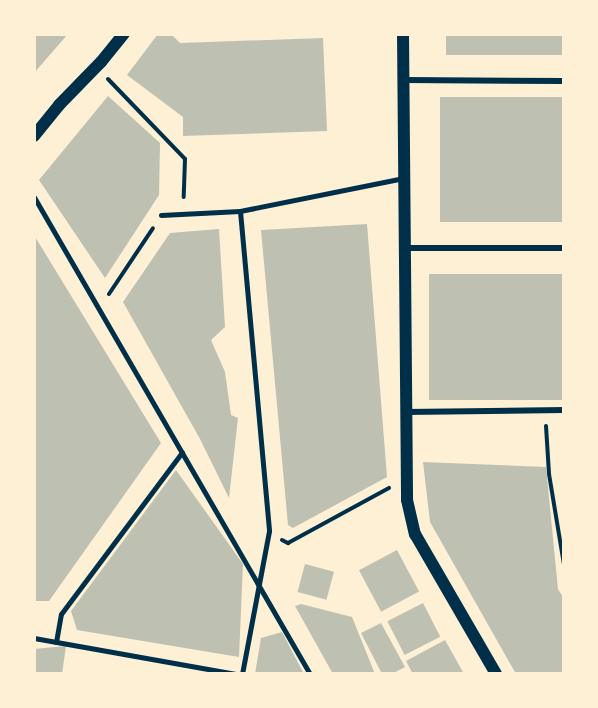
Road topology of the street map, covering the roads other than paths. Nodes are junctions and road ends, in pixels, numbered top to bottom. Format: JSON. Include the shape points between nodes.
{"nodes":[{"id":1,"x":124,"y":34,"type":"edge"},
{"id":2,"x":403,"y":34,"type":"edge"},
{"id":3,"x":403,"y":80,"type":"junction"},
{"id":4,"x":564,"y":81,"type":"edge"},
{"id":5,"x":58,"y":105,"type":"junction"},
{"id":6,"x":34,"y":123,"type":"edge"},
{"id":7,"x":34,"y":136,"type":"edge"},
{"id":8,"x":404,"y":178,"type":"junction"},
{"id":9,"x":34,"y":197,"type":"edge"},
{"id":10,"x":240,"y":211,"type":"junction"},
{"id":11,"x":161,"y":215,"type":"road end"},
{"id":12,"x":405,"y":248,"type":"junction"},
{"id":13,"x":564,"y":248,"type":"edge"},
{"id":14,"x":564,"y":410,"type":"edge"},
{"id":15,"x":406,"y":412,"type":"junction"},
{"id":16,"x":182,"y":452,"type":"junction"},
{"id":17,"x":258,"y":584,"type":"junction"},
{"id":18,"x":34,"y":638,"type":"edge"},
{"id":19,"x":56,"y":642,"type":"junction"},
{"id":20,"x":236,"y":674,"type":"edge"},
{"id":21,"x":242,"y":674,"type":"edge"},
{"id":22,"x":310,"y":674,"type":"edge"},
{"id":23,"x":496,"y":674,"type":"edge"}],
"edges":[{"from":1,"to":5,"type":"main road"},
{"from":2,"to":3,"type":"main road"},
{"from":3,"to":4,"type":"street"},
{"from":3,"to":8,"type":"main road"},
{"from":5,"to":6,"type":"main road"},
{"from":5,"to":7,"type":"main road"},
{"from":8,"to":10,"type":"street"},
{"from":8,"to":12,"type":"main road"},
{"from":9,"to":16,"type":"street"},
{"from":10,"to":11,"type":"street"},
{"from":10,"to":17,"type":"street","via":[[269,531]]},
{"from":12,"to":13,"type":"street"},
{"from":12,"to":15,"type":"main road"},
{"from":14,"to":15,"type":"street"},
{"from":15,"to":23,"type":"main road","via":[[410,520]]},
{"from":16,"to":17,"type":"street"},
{"from":16,"to":19,"type":"street","via":[[61,614]]},
{"from":17,"to":21,"type":"street"},
{"from":17,"to":22,"type":"street"},
{"from":18,"to":19,"type":"street"},
{"from":19,"to":20,"type":"street"}]}
